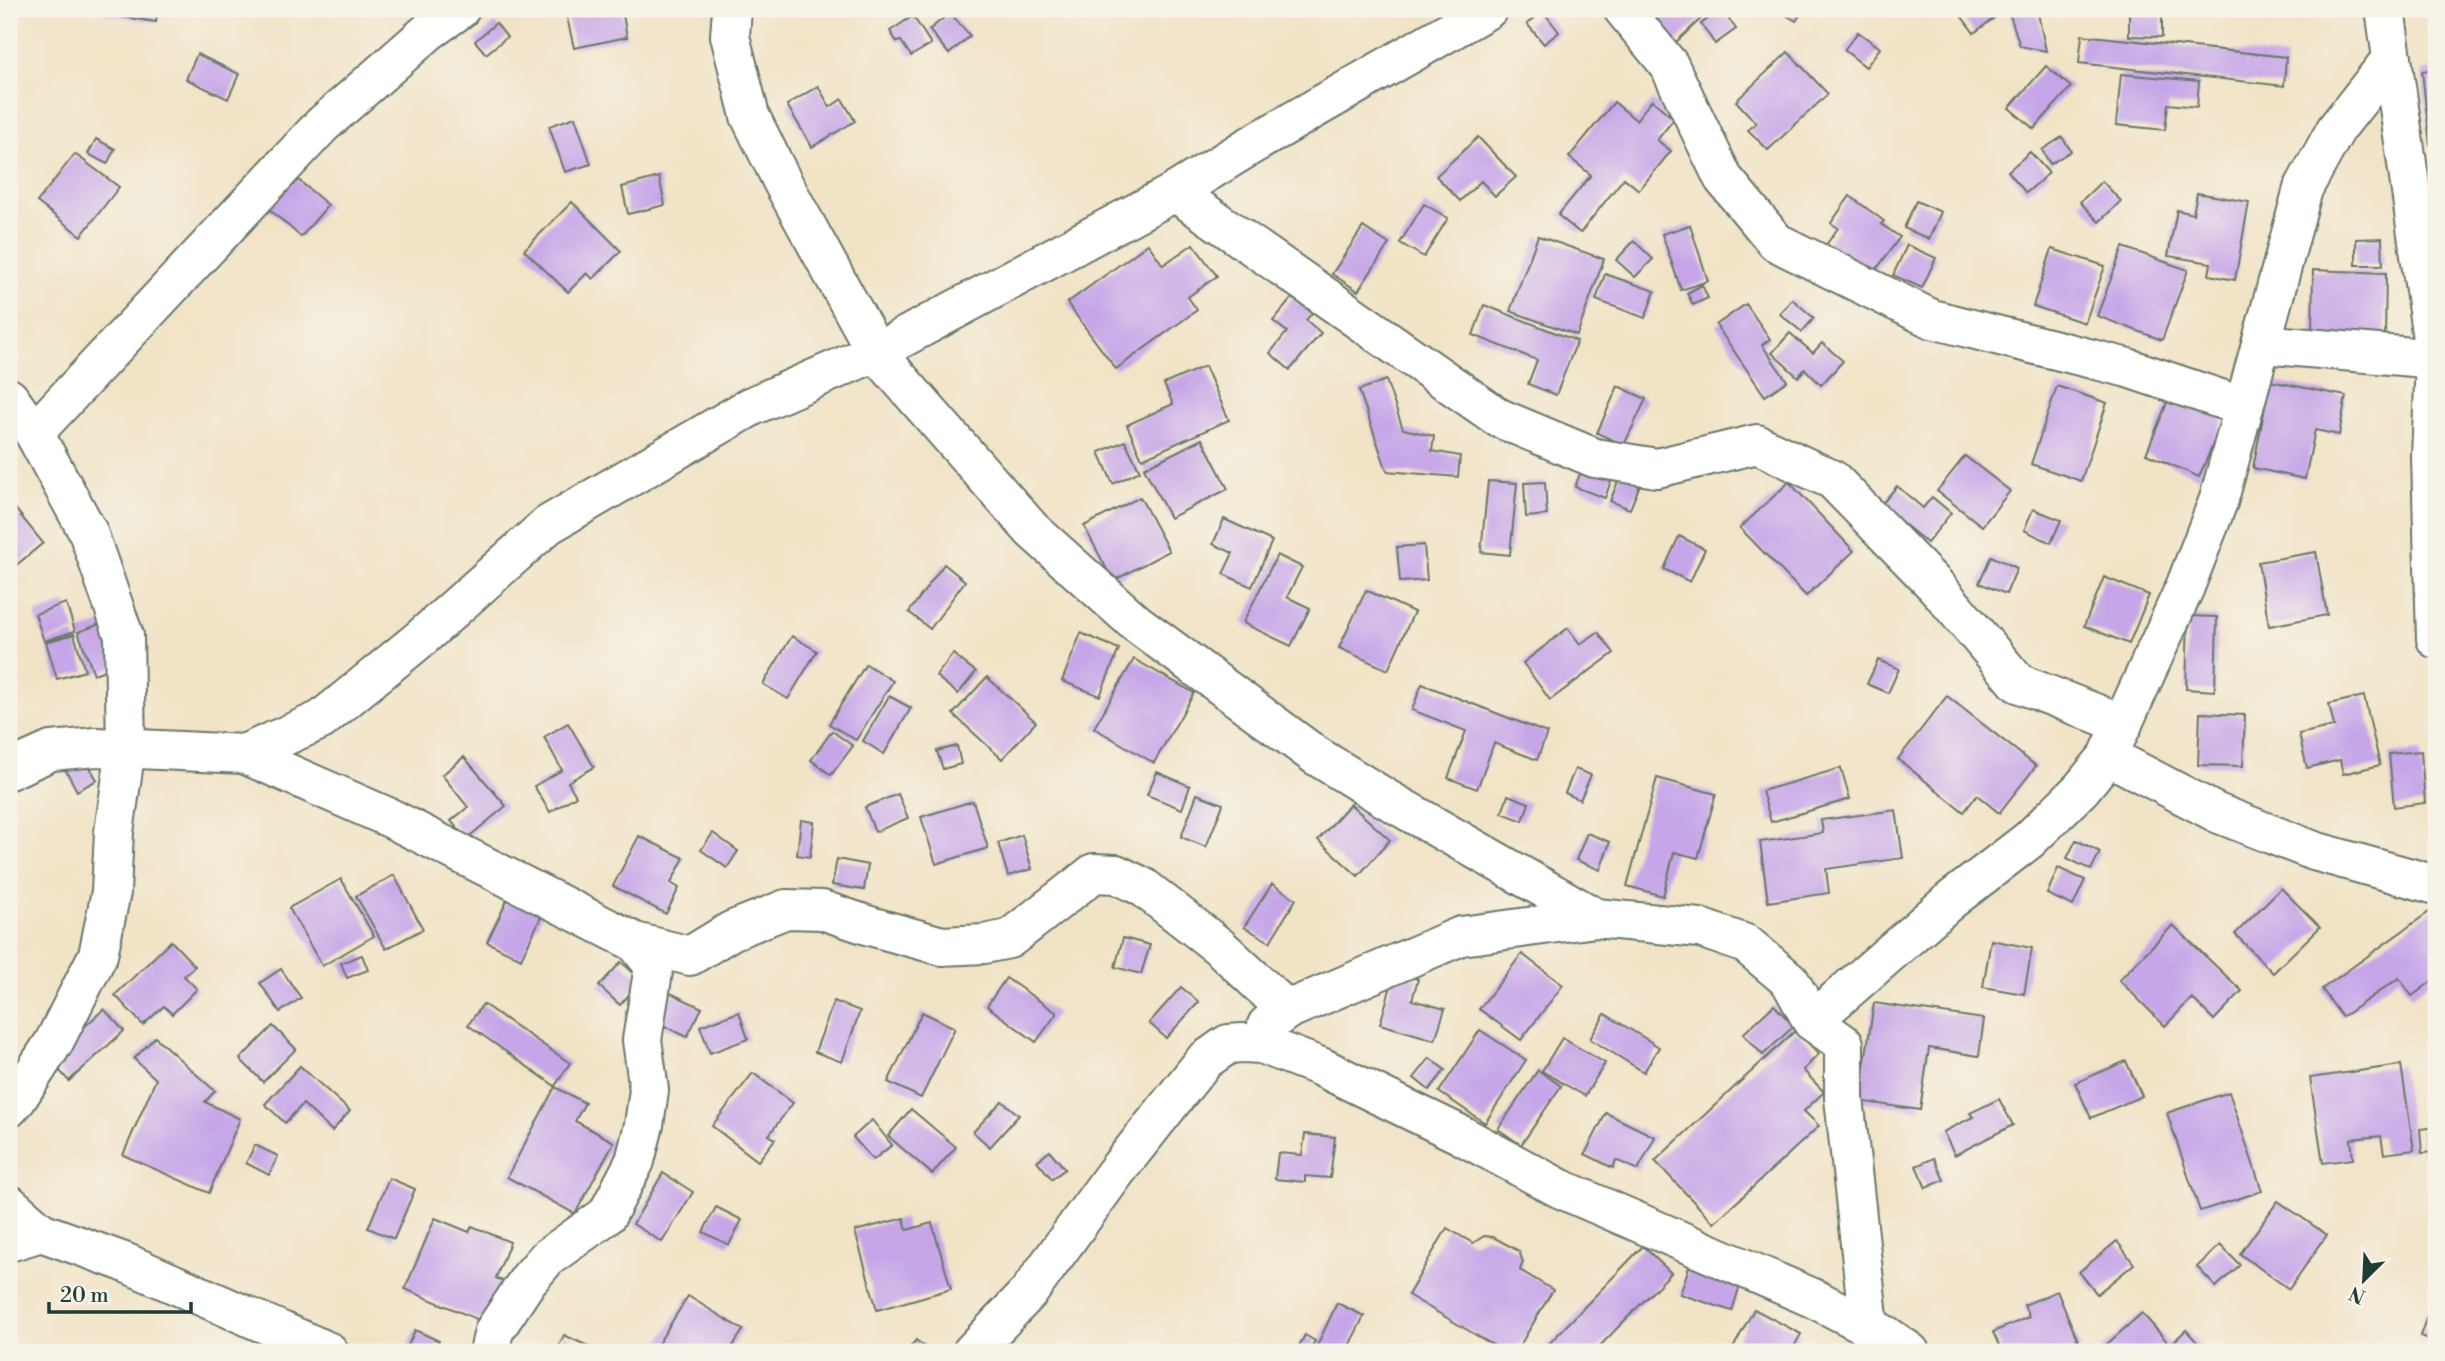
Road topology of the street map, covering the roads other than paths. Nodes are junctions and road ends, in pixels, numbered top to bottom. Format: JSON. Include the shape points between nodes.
{"nodes":[{"id":1,"x":460,"y":9,"type":"edge"},
{"id":2,"x":732,"y":9,"type":"edge"},
{"id":3,"x":1488,"y":9,"type":"edge"},
{"id":4,"x":1623,"y":9,"type":"edge"},
{"id":5,"x":2385,"y":9,"type":"edge"},
{"id":6,"x":426,"y":20,"type":"edge"},
{"id":7,"x":2392,"y":58,"type":"junction"},
{"id":8,"x":1175,"y":192,"type":"junction"},
{"id":9,"x":2262,"y":344,"type":"junction"},
{"id":10,"x":876,"y":352,"type":"junction"},
{"id":11,"x":2435,"y":359,"type":"edge"},
{"id":12,"x":9,"y":398,"type":"edge"},
{"id":13,"x":2244,"y":407,"type":"junction"},
{"id":14,"x":34,"y":433,"type":"junction"},
{"id":15,"x":2436,"y":639,"type":"edge"},
{"id":16,"x":2116,"y":740,"type":"junction"},
{"id":17,"x":126,"y":748,"type":"junction"},
{"id":18,"x":244,"y":754,"type":"junction"},
{"id":19,"x":9,"y":769,"type":"edge"},
{"id":20,"x":2436,"y":885,"type":"edge"},
{"id":21,"x":1597,"y":919,"type":"junction"},
{"id":22,"x":635,"y":942,"type":"junction"},
{"id":23,"x":1287,"y":1010,"type":"junction"},
{"id":24,"x":1812,"y":1021,"type":"junction"},
{"id":25,"x":1243,"y":1042,"type":"junction"},
{"id":26,"x":9,"y":1108,"type":"edge"},
{"id":27,"x":9,"y":1205,"type":"edge"},
{"id":28,"x":25,"y":1237,"type":"edge"},
{"id":29,"x":1868,"y":1326,"type":"junction"},
{"id":30,"x":329,"y":1352,"type":"edge"},
{"id":31,"x":489,"y":1352,"type":"edge"},
{"id":32,"x":972,"y":1352,"type":"edge"},
{"id":33,"x":1910,"y":1352,"type":"edge"}],
"edges":[{"from":1,"to":6,"type":"street"},
{"from":2,"to":10,"type":"street","via":[[730,36],[750,116]]},
{"from":3,"to":8,"type":"street"},
{"from":4,"to":13,"type":"street","via":[[1669,65],[1723,178],[1776,243],[1931,319],[2128,368]]},
{"from":5,"to":7,"type":"street"},
{"from":6,"to":14,"type":"street"},
{"from":7,"to":9,"type":"street","via":[[2336,129],[2303,189]]},
{"from":7,"to":11,"type":"street"},
{"from":8,"to":10,"type":"street"},
{"from":8,"to":16,"type":"street","via":[[1499,418],[1595,458],[1657,468],[1757,444],[1833,480],[1936,586],[2018,683]]},
{"from":9,"to":11,"type":"street"},
{"from":9,"to":13,"type":"street"},
{"from":10,"to":18,"type":"street","via":[[752,406],[548,526],[321,720]]},
{"from":10,"to":21,"type":"street","via":[[1032,530],[1136,623],[1315,755]]},
{"from":11,"to":15,"type":"street","via":[[2431,457]]},
{"from":12,"to":14,"type":"street"},
{"from":13,"to":16,"type":"street","via":[[2219,499]]},
{"from":14,"to":17,"type":"street","via":[[88,532],[124,636]]},
{"from":16,"to":20,"type":"street","via":[[2217,813],[2314,851]]},
{"from":16,"to":24,"type":"street","via":[[2081,789],[2029,840],[1951,900]]},
{"from":17,"to":18,"type":"street"},
{"from":17,"to":19,"type":"street","via":[[51,751]]},
{"from":17,"to":26,"type":"street","via":[[111,892],[98,955],[54,1042]]},
{"from":18,"to":22,"type":"street","via":[[390,818]]},
{"from":21,"to":23,"type":"street","via":[[1461,936]]},
{"from":21,"to":24,"type":"street","via":[[1700,929],[1746,944],[1790,981]]},
{"from":22,"to":23,"type":"street","via":[[690,956],[731,931],[786,909],[822,910],[942,946],[984,944],[1009,939],[1094,873],[1116,874],[1143,887],[1221,948]]},
{"from":22,"to":31,"type":"street","via":[[654,966],[642,1040],[649,1090],[635,1161],[607,1215],[547,1258],[528,1280],[494,1331]]},
{"from":23,"to":25,"type":"street"},
{"from":24,"to":29,"type":"street","via":[[1844,1044],[1844,1098]]},
{"from":25,"to":29,"type":"street","via":[[1261,1044],[1321,1067],[1559,1188]]},
{"from":25,"to":32,"type":"street","via":[[1228,1045],[1204,1061],[1029,1292]]},
{"from":27,"to":28,"type":"street"},
{"from":28,"to":30,"type":"street","via":[[124,1262]]},
{"from":29,"to":33,"type":"street"}]}
